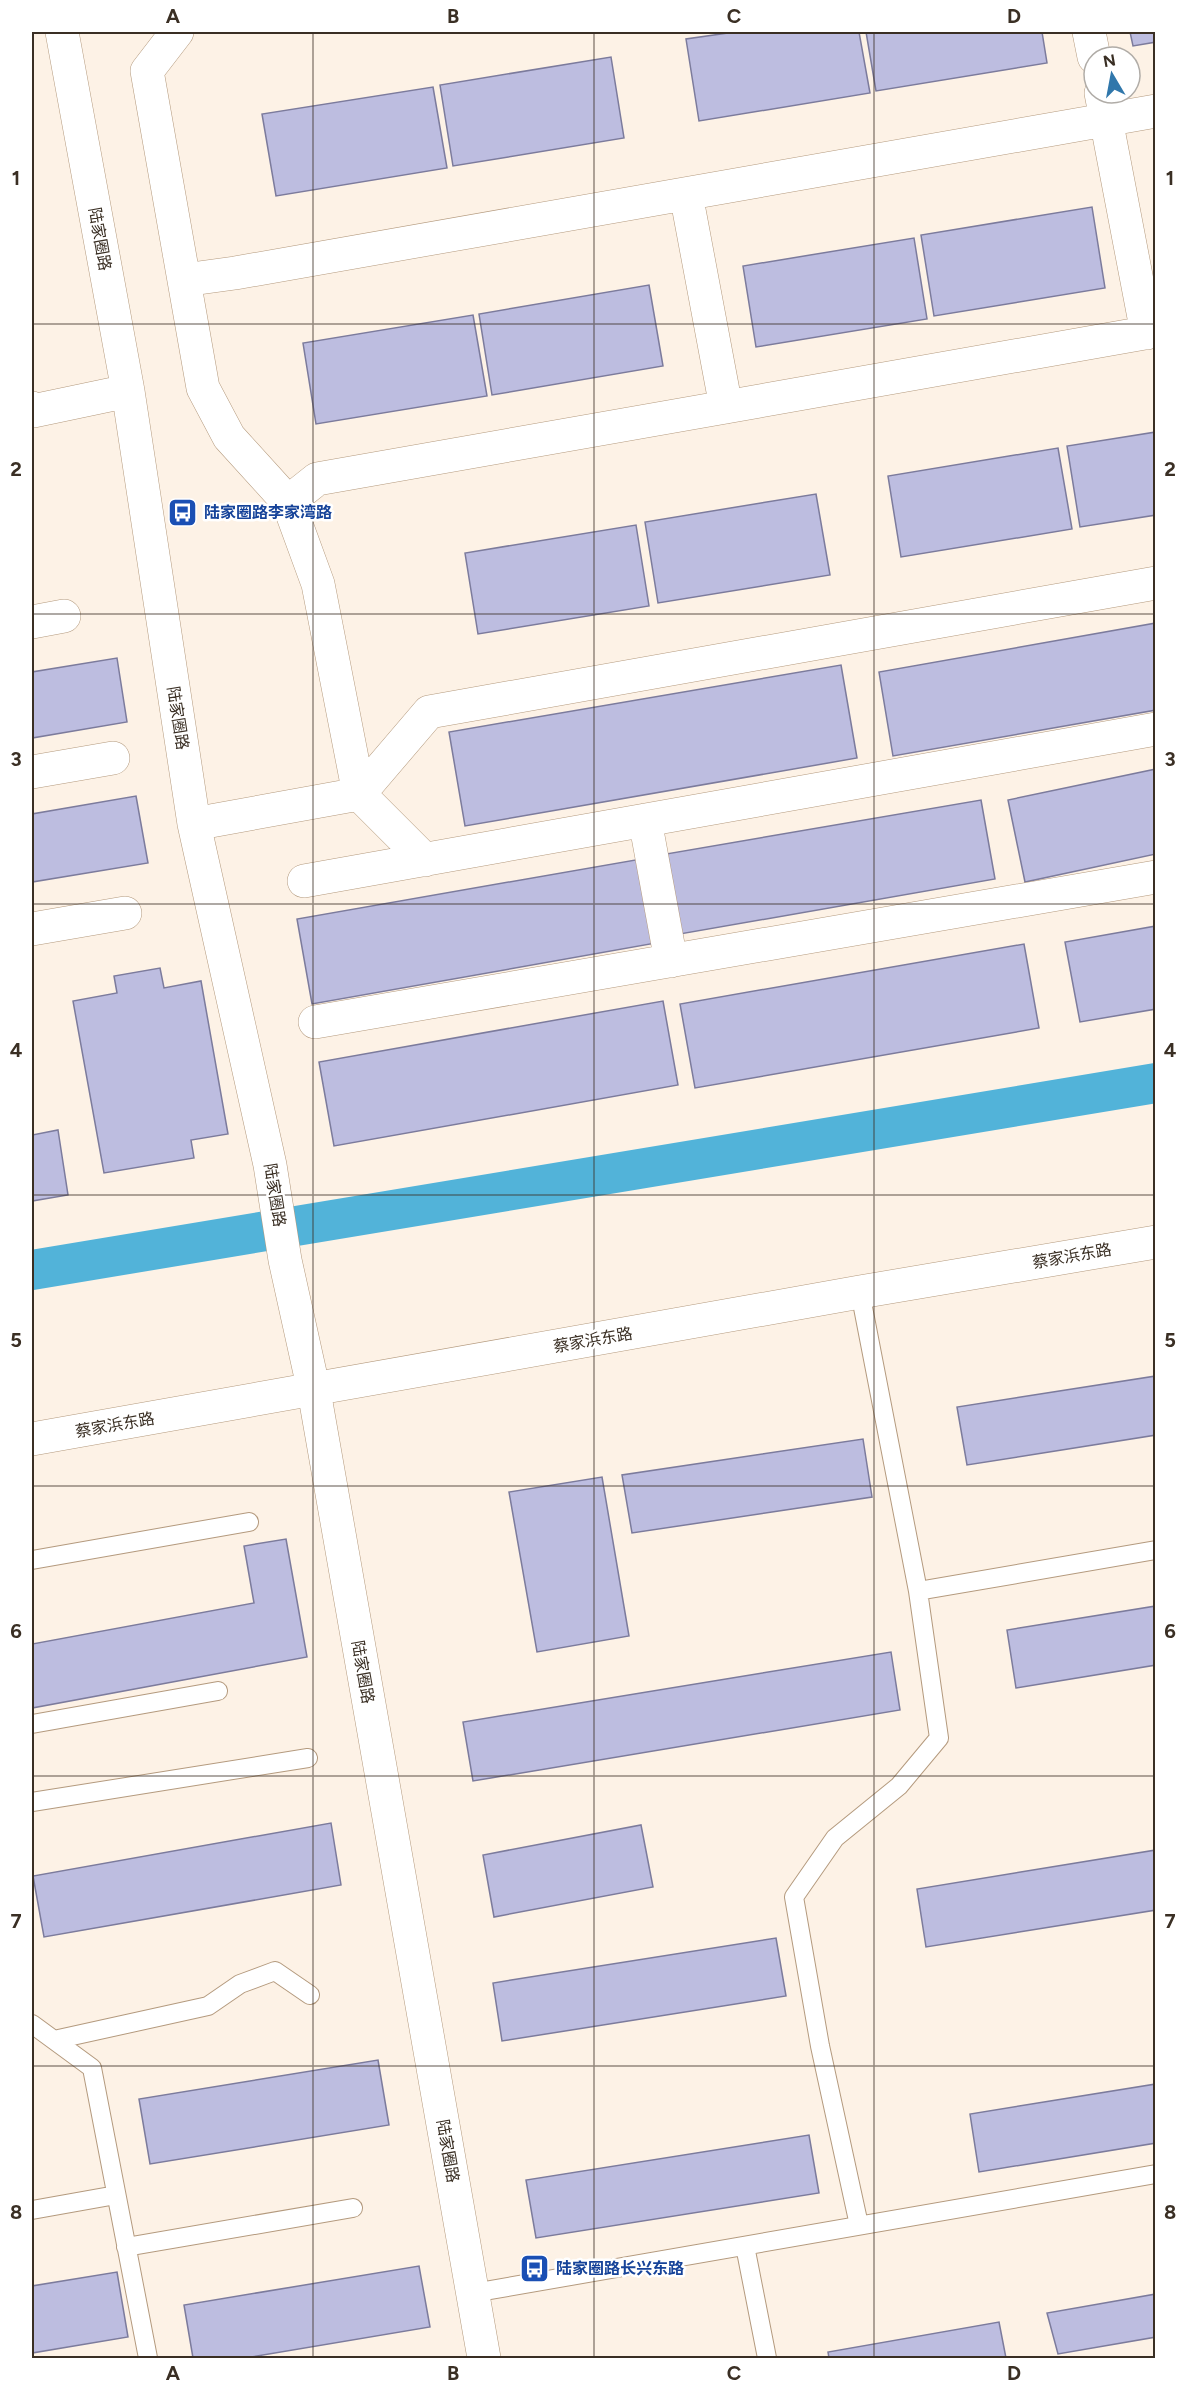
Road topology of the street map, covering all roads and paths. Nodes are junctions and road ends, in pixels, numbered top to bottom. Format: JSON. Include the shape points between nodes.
{"nodes":[{"id":1,"x":62,"y":32,"type":"edge"},
{"id":2,"x":177,"y":32,"type":"edge"},
{"id":3,"x":1104,"y":106,"type":"edge"},
{"id":4,"x":1155,"y":111,"type":"edge"},
{"id":5,"x":686,"y":194,"type":"junction"},
{"id":6,"x":184,"y":280,"type":"junction"},
{"id":7,"x":1151,"y":332,"type":"edge"},
{"id":8,"x":128,"y":391,"type":"junction"},
{"id":9,"x":726,"y":407,"type":"junction"},
{"id":10,"x":32,"y":410,"type":"edge"},
{"id":11,"x":288,"y":502,"type":"junction"},
{"id":12,"x":1155,"y":583,"type":"edge"},
{"id":13,"x":64,"y":616,"type":"dead end"},
{"id":14,"x":32,"y":622,"type":"edge"},
{"id":15,"x":1155,"y":729,"type":"edge"},
{"id":16,"x":113,"y":758,"type":"dead end"},
{"id":17,"x":32,"y":772,"type":"edge"},
{"id":18,"x":359,"y":794,"type":"junction"},
{"id":19,"x":645,"y":820,"type":"junction"},
{"id":20,"x":194,"y":824,"type":"junction"},
{"id":21,"x":424,"y":860,"type":"junction"},
{"id":22,"x":1155,"y":877,"type":"edge"},
{"id":23,"x":304,"y":881,"type":"dead end"},
{"id":24,"x":125,"y":913,"type":"dead end"},
{"id":25,"x":32,"y":929,"type":"edge"},
{"id":26,"x":671,"y":961,"type":"junction"},
{"id":27,"x":315,"y":1022,"type":"dead end"},
{"id":28,"x":1155,"y":1242,"type":"edge"},
{"id":29,"x":860,"y":1292,"type":"junction"},
{"id":30,"x":314,"y":1391,"type":"junction"},
{"id":31,"x":32,"y":1439,"type":"edge"},
{"id":32,"x":249,"y":1522,"type":"dead end"},
{"id":33,"x":1155,"y":1551,"type":"edge"},
{"id":34,"x":32,"y":1560,"type":"edge"},
{"id":35,"x":918,"y":1591,"type":"junction"},
{"id":36,"x":218,"y":1692,"type":"dead end"},
{"id":37,"x":32,"y":1724,"type":"edge"},
{"id":38,"x":308,"y":1758,"type":"dead end"},
{"id":39,"x":32,"y":1802,"type":"edge"},
{"id":40,"x":310,"y":1995,"type":"dead end"},
{"id":41,"x":32,"y":2024,"type":"edge"},
{"id":42,"x":54,"y":2040,"type":"junction"},
{"id":43,"x":1155,"y":2174,"type":"edge"},
{"id":44,"x":116,"y":2195,"type":"junction"},
{"id":45,"x":353,"y":2208,"type":"dead end"},
{"id":46,"x":32,"y":2210,"type":"edge"},
{"id":47,"x":859,"y":2225,"type":"junction"},
{"id":48,"x":745,"y":2246,"type":"junction"},
{"id":49,"x":126,"y":2247,"type":"junction"},
{"id":50,"x":473,"y":2293,"type":"junction"},
{"id":51,"x":148,"y":2358,"type":"edge"},
{"id":52,"x":484,"y":2358,"type":"edge"},
{"id":53,"x":767,"y":2358,"type":"edge"}],
"edges":[{"from":1,"to":8,"type":"street","name":"陆家圈路"},
{"from":2,"to":6,"type":"street","via":[[147,71]]},
{"from":3,"to":4,"type":"street"},
{"from":3,"to":5,"type":"street"},
{"from":3,"to":7,"type":"street"},
{"from":5,"to":6,"type":"street"},
{"from":5,"to":9,"type":"street"},
{"from":6,"to":11,"type":"street","via":[[203,388],[229,437]]},
{"from":7,"to":9,"type":"street"},
{"from":8,"to":10,"type":"street"},
{"from":8,"to":20,"type":"street","name":"陆家圈路"},
{"from":9,"to":11,"type":"street","via":[[318,479]]},
{"from":11,"to":18,"type":"street","via":[[318,584]]},
{"from":12,"to":18,"type":"street","via":[[429,712]]},
{"from":13,"to":14,"type":"street"},
{"from":15,"to":19,"type":"street"},
{"from":16,"to":17,"type":"street"},
{"from":18,"to":20,"type":"street"},
{"from":18,"to":21,"type":"street"},
{"from":19,"to":21,"type":"street"},
{"from":19,"to":26,"type":"street"},
{"from":20,"to":30,"type":"street","name":"陆家圈路","via":[[270,1165],[285,1260]]},
{"from":21,"to":23,"type":"street"},
{"from":22,"to":26,"type":"street"},
{"from":24,"to":25,"type":"street"},
{"from":26,"to":27,"type":"street"},
{"from":28,"to":29,"type":"street","name":"蔡家浜东路"},
{"from":29,"to":30,"type":"street","name":"蔡家浜东路"},
{"from":29,"to":35,"type":"lane"},
{"from":30,"to":31,"type":"street","name":"蔡家浜东路"},
{"from":30,"to":50,"type":"street","name":"陆家圈路"},
{"from":32,"to":34,"type":"lane"},
{"from":33,"to":35,"type":"lane"},
{"from":35,"to":47,"type":"lane","via":[[939,1738],[899,1786],[835,1838],[794,1897],[820,2046]]},
{"from":36,"to":37,"type":"lane"},
{"from":38,"to":39,"type":"lane"},
{"from":40,"to":42,"type":"lane","via":[[275,1971],[240,1984],[208,2006]]},
{"from":41,"to":42,"type":"lane"},
{"from":42,"to":44,"type":"lane","via":[[92,2068]]},
{"from":43,"to":47,"type":"lane"},
{"from":44,"to":46,"type":"lane"},
{"from":44,"to":49,"type":"lane"},
{"from":45,"to":49,"type":"lane"},
{"from":47,"to":48,"type":"lane"},
{"from":48,"to":50,"type":"lane"},
{"from":48,"to":53,"type":"lane"},
{"from":49,"to":51,"type":"lane"},
{"from":50,"to":52,"type":"street","name":"陆家圈路"}]}
